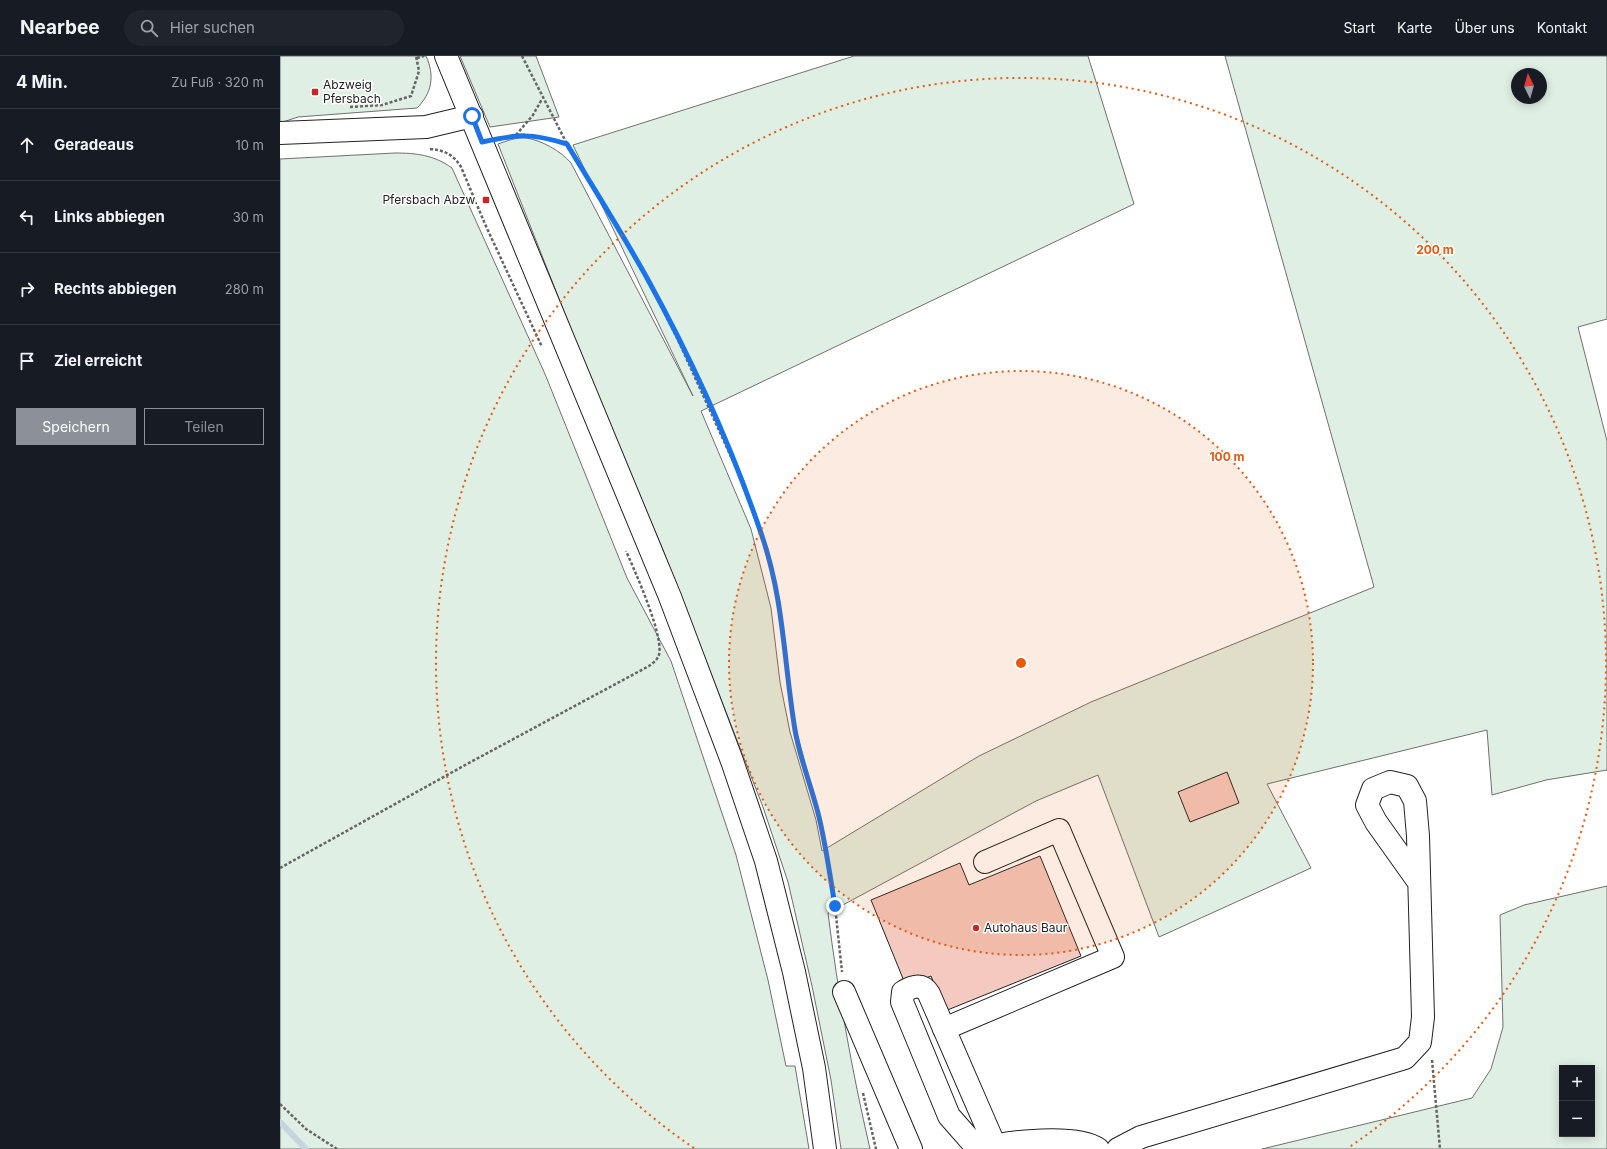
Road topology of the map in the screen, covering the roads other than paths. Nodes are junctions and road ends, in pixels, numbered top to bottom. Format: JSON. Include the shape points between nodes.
{"nodes":[{"id":1,"x":446,"y":56,"type":"edge"},
{"id":2,"x":472,"y":116,"type":"junction"},
{"id":3,"x":280,"y":133,"type":"edge"},
{"id":4,"x":985,"y":862,"type":"dead end"},
{"id":5,"x":1418,"y":881,"type":"dead end"},
{"id":6,"x":844,"y":992,"type":"road end"},
{"id":7,"x":944,"y":1029,"type":"junction"},
{"id":8,"x":986,"y":1148,"type":"edge"},
{"id":9,"x":825,"y":1149,"type":"edge"},
{"id":10,"x":911,"y":1149,"type":"edge"},
{"id":11,"x":1098,"y":1149,"type":"edge"},
{"id":12,"x":1118,"y":1149,"type":"edge"}],
"edges":[{"from":1,"to":2,"type":"main road"},
{"from":2,"to":3,"type":"main road","via":[[426,127]]},
{"from":2,"to":9,"type":"main road","via":[[670,597],[732,761],[766,861],[794,972],[814,1068]]},
{"from":4,"to":7,"type":"main road","via":[[1059,830],[1113,957]]},
{"from":5,"to":12,"type":"main road","via":[[1423,1017],[1420,1042],[1405,1058],[1141,1137]]},
{"from":6,"to":10,"type":"main road"},
{"from":7,"to":8,"type":"main road"},
{"from":7,"to":8,"type":"main road","via":[[926,989],[920,986],[912,987],[903,992],[902,1002],[906,1014],[949,1116]]},
{"from":8,"to":11,"type":"main road","via":[[1044,1141],[1075,1141]]}]}
